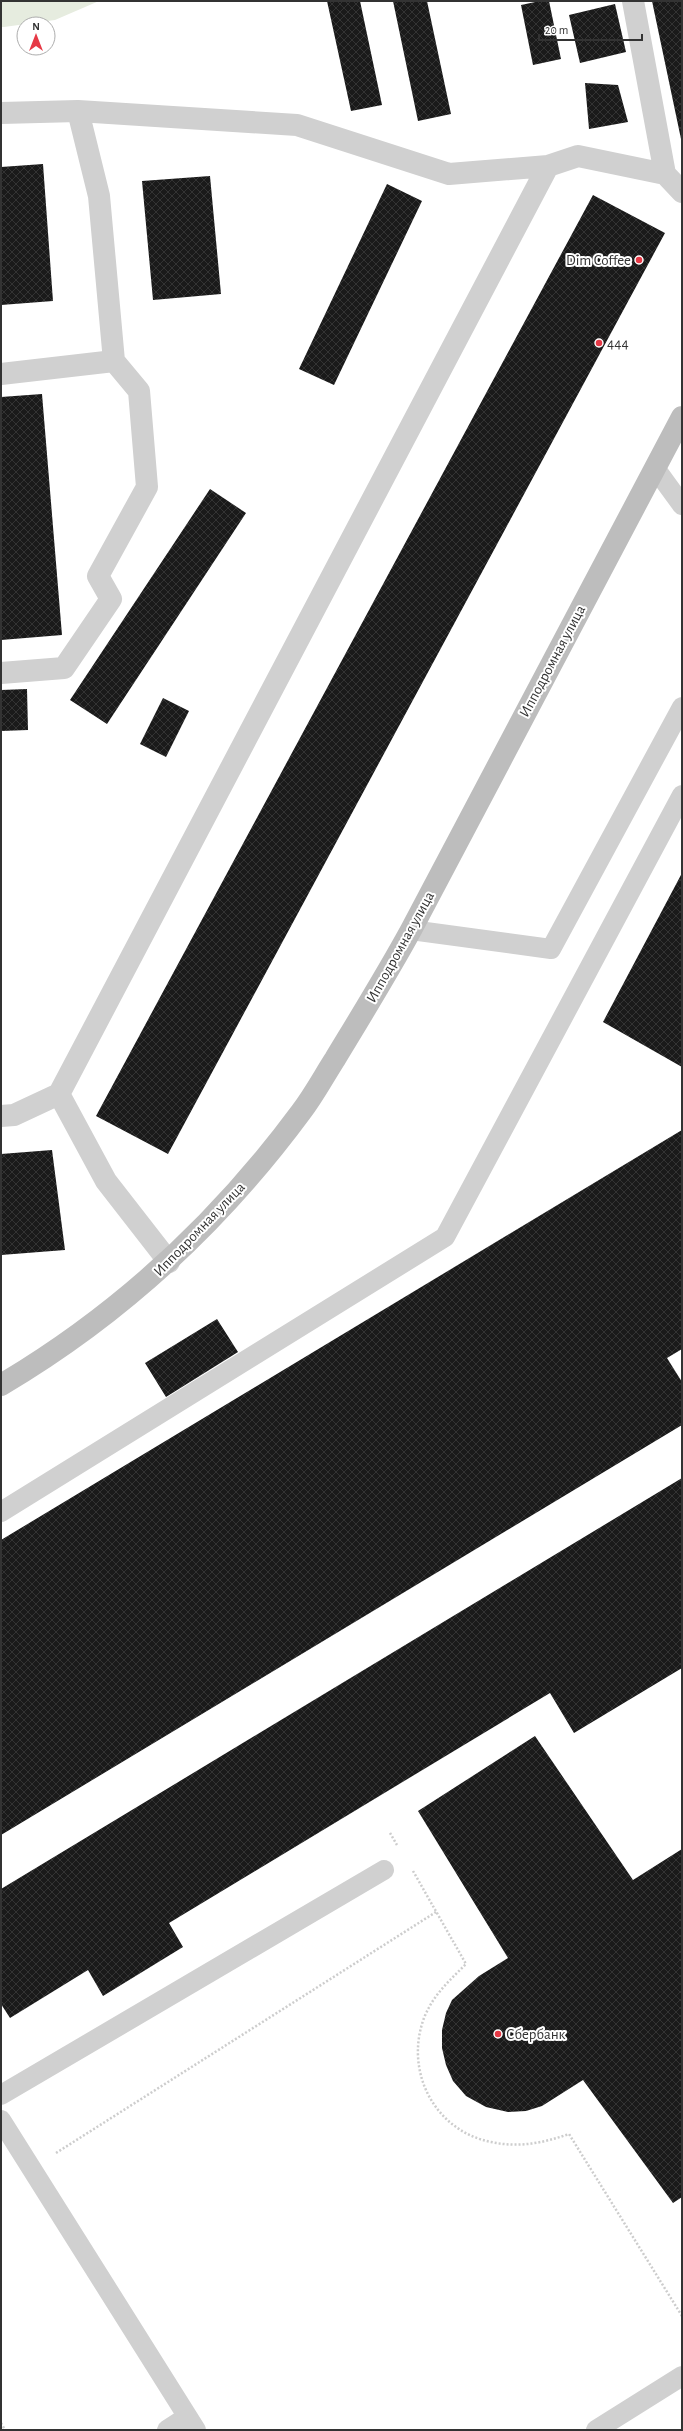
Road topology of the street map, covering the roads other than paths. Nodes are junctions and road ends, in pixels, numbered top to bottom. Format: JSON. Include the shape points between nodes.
{"nodes":[{"id":1,"x":633,"y":1,"type":"edge"},
{"id":2,"x":78,"y":111,"type":"junction"},
{"id":3,"x":1,"y":113,"type":"edge"},
{"id":4,"x":548,"y":166,"type":"junction"},
{"id":5,"x":665,"y":174,"type":"junction"},
{"id":6,"x":682,"y":192,"type":"edge"},
{"id":7,"x":114,"y":360,"type":"junction"},
{"id":8,"x":1,"y":374,"type":"edge"},
{"id":9,"x":682,"y":417,"type":"edge"},
{"id":10,"x":655,"y":468,"type":"junction"},
{"id":11,"x":682,"y":505,"type":"edge"},
{"id":12,"x":1,"y":673,"type":"edge"},
{"id":13,"x":682,"y":707,"type":"edge"},
{"id":14,"x":682,"y":795,"type":"edge"},
{"id":15,"x":411,"y":930,"type":"junction"},
{"id":16,"x":59,"y":1094,"type":"junction"},
{"id":17,"x":1,"y":1116,"type":"edge"},
{"id":18,"x":169,"y":1262,"type":"junction"},
{"id":19,"x":1,"y":1385,"type":"edge"},
{"id":20,"x":1,"y":1512,"type":"edge"},
{"id":21,"x":384,"y":1870,"type":"dead end"},
{"id":22,"x":1,"y":2095,"type":"edge"},
{"id":23,"x":1,"y":2120,"type":"edge"},
{"id":24,"x":682,"y":2376,"type":"edge"},
{"id":25,"x":191,"y":2424,"type":"edge"},
{"id":26,"x":167,"y":2430,"type":"edge"},
{"id":27,"x":596,"y":2430,"type":"edge"}],
"edges":[{"from":1,"to":5,"type":"street"},
{"from":2,"to":3,"type":"street"},
{"from":2,"to":4,"type":"street","via":[[297,125],[449,174]]},
{"from":2,"to":7,"type":"street","via":[[98,196]]},
{"from":4,"to":5,"type":"street","via":[[578,156]]},
{"from":4,"to":16,"type":"street"},
{"from":5,"to":6,"type":"street"},
{"from":7,"to":8,"type":"street"},
{"from":7,"to":12,"type":"street","via":[[139,391],[147,487],[98,576],[111,599],[64,668]]},
{"from":9,"to":10,"type":"street","name":"Ипподромная улица"},
{"from":10,"to":11,"type":"lane"},
{"from":10,"to":15,"type":"street","name":"Ипподромная улица"},
{"from":13,"to":15,"type":"lane","via":[[551,949]]},
{"from":14,"to":20,"type":"lane","via":[[445,1237]]},
{"from":15,"to":18,"type":"street","name":"Ипподромная улица","via":[[377,991],[302,1111],[228,1203]]},
{"from":16,"to":17,"type":"street","via":[[14,1115]]},
{"from":16,"to":18,"type":"street","via":[[106,1181]]},
{"from":18,"to":19,"type":"street","name":"Ипподромная улица","via":[[133,1293],[25,1371]]},
{"from":21,"to":22,"type":"lane"},
{"from":23,"to":25,"type":"lane"},
{"from":24,"to":27,"type":"lane"},
{"from":25,"to":26,"type":"lane"}]}
